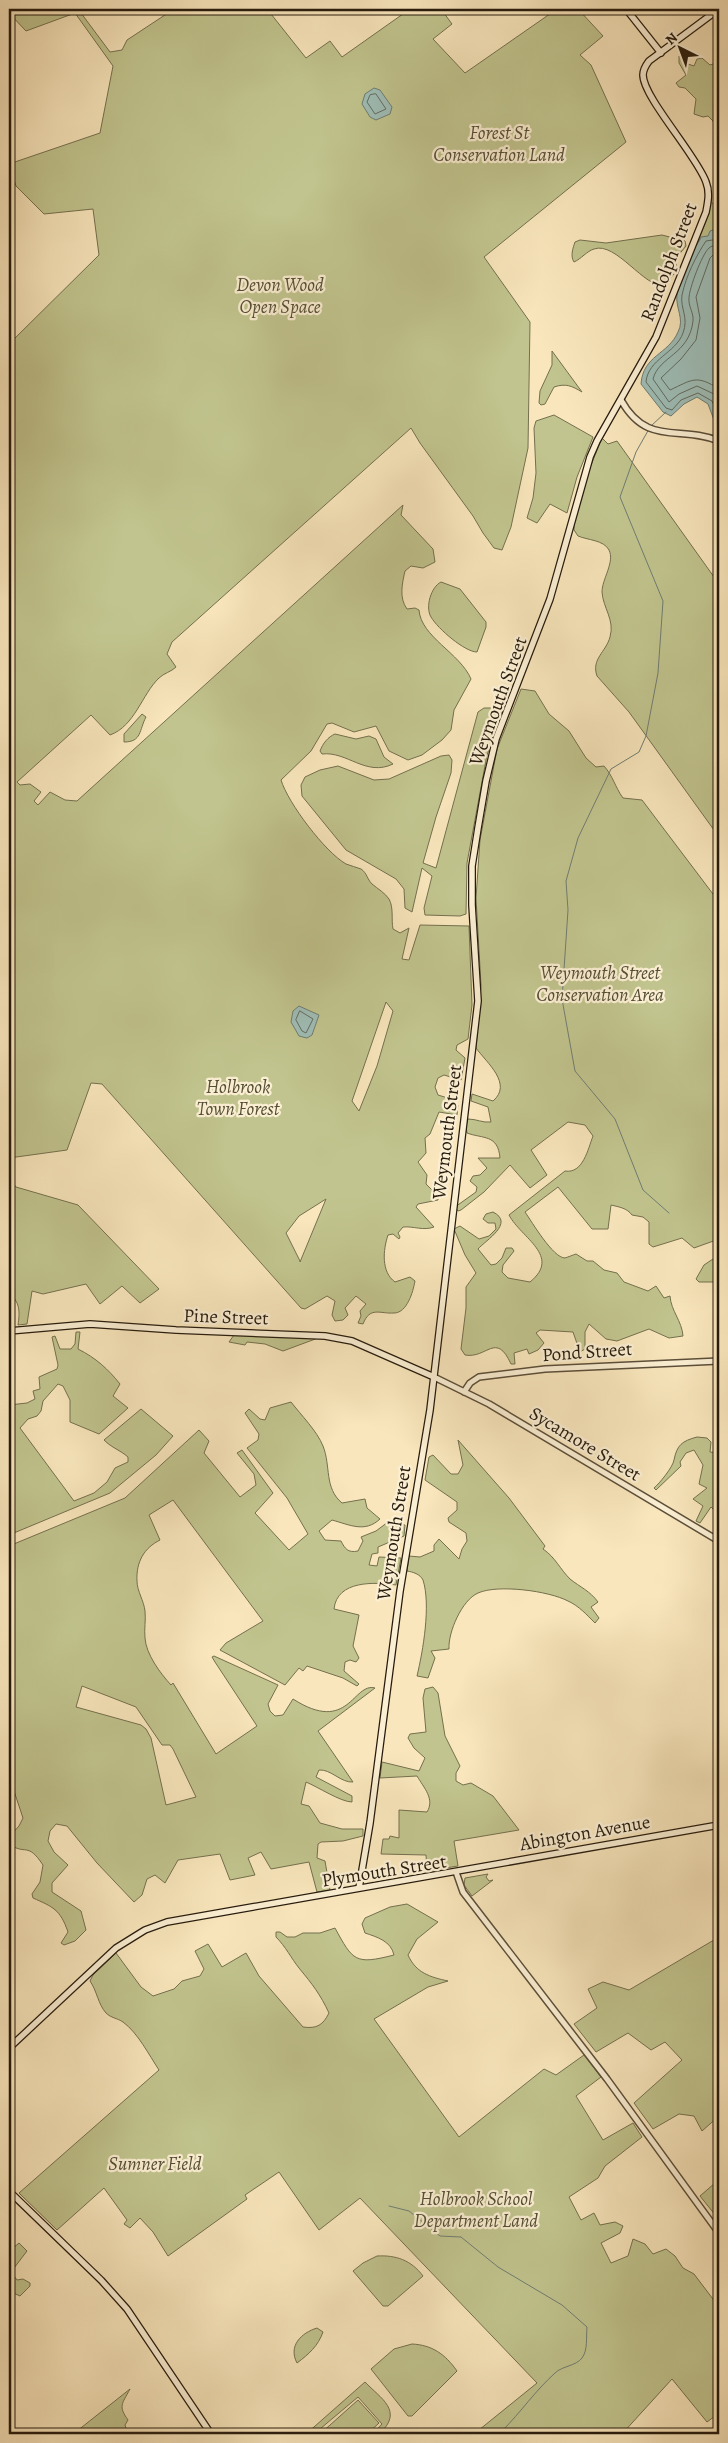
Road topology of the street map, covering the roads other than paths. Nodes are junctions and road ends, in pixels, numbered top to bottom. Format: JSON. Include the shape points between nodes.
{"nodes":[{"id":1,"x":626,"y":9,"type":"edge"},
{"id":2,"x":719,"y":9,"type":"edge"},
{"id":3,"x":661,"y":53,"type":"junction"},
{"id":4,"x":621,"y":400,"type":"junction"},
{"id":5,"x":719,"y":440,"type":"edge"},
{"id":6,"x":9,"y":1331,"type":"edge"},
{"id":7,"x":719,"y":1361,"type":"edge"},
{"id":8,"x":434,"y":1377,"type":"junction"},
{"id":9,"x":464,"y":1392,"type":"junction"},
{"id":10,"x":719,"y":1541,"type":"edge"},
{"id":11,"x":719,"y":1825,"type":"edge"},
{"id":12,"x":456,"y":1872,"type":"junction"},
{"id":13,"x":358,"y":1888,"type":"junction"},
{"id":14,"x":9,"y":2048,"type":"edge"},
{"id":15,"x":9,"y":2191,"type":"edge"},
{"id":16,"x":719,"y":2233,"type":"edge"},
{"id":17,"x":211,"y":2434,"type":"edge"}],
"edges":[{"from":1,"to":3,"type":"main road"},
{"from":2,"to":3,"type":"main road","name":"Randolph Street"},
{"from":3,"to":4,"type":"main road","name":"Randolph Street","via":[[646,64],[643,78],[706,181],[709,197],[703,222],[664,319]]},
{"from":4,"to":5,"type":"street","via":[[635,419],[650,428],[664,433]]},
{"from":4,"to":8,"type":"main road","name":"Weymouth Street","via":[[590,457],[550,598],[496,739],[486,781],[472,866],[478,1001]]},
{"from":6,"to":8,"type":"main road","name":"Pine Street","via":[[90,1324],[325,1336],[352,1341]]},
{"from":7,"to":9,"type":"street","name":"Pond Street","via":[[547,1369],[480,1377]]},
{"from":8,"to":9,"type":"street","name":"Sycamore Street"},
{"from":8,"to":13,"type":"main road","name":"Weymouth Street"},
{"from":9,"to":10,"type":"street","name":"Sycamore Street"},
{"from":11,"to":12,"type":"main road","name":"Abington Avenue"},
{"from":12,"to":13,"type":"main road","name":"Plymouth Street"},
{"from":12,"to":16,"type":"street","name":"Plymouth Street","via":[[463,1892],[607,2079]]},
{"from":13,"to":14,"type":"main road","name":"Plymouth Street","via":[[183,1919],[145,1930],[108,1955]]},
{"from":15,"to":17,"type":"main road","via":[[127,2309]]}]}
